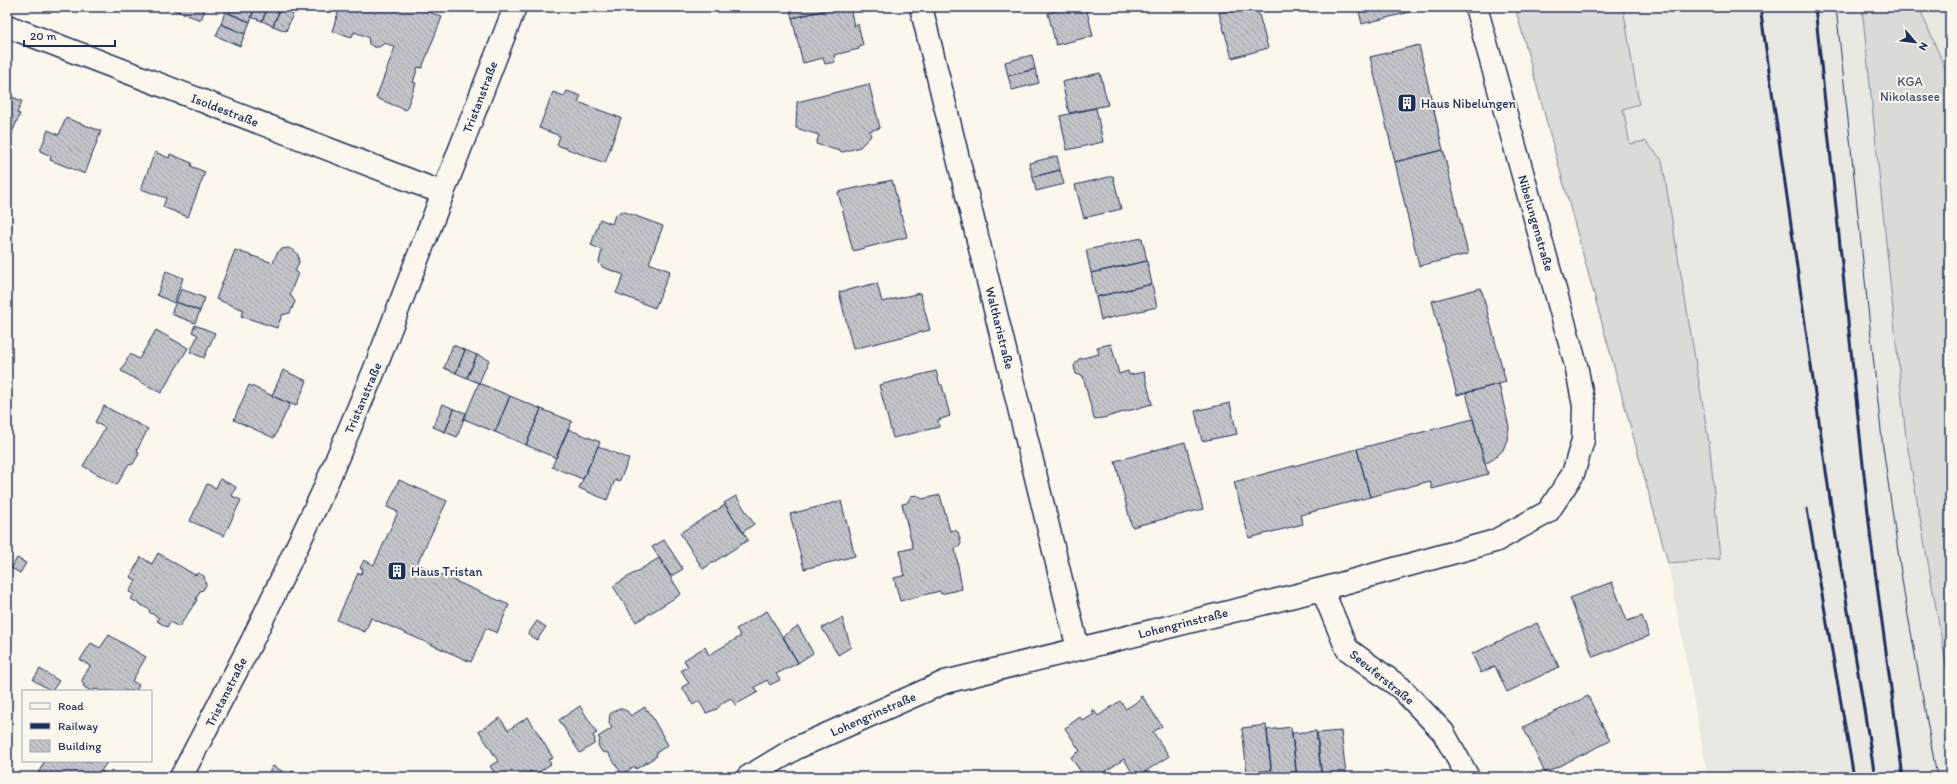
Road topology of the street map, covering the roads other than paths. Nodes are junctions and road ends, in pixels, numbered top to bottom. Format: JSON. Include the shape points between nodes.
{"nodes":[{"id":1,"x":515,"y":7,"type":"edge"},
{"id":2,"x":921,"y":7,"type":"edge"},
{"id":3,"x":1476,"y":7,"type":"edge"},
{"id":4,"x":7,"y":26,"type":"edge"},
{"id":5,"x":443,"y":193,"type":"junction"},
{"id":6,"x":1583,"y":440,"type":"joint"},
{"id":7,"x":1322,"y":588,"type":"junction"},
{"id":8,"x":1078,"y":649,"type":"junction"},
{"id":9,"x":181,"y":777,"type":"edge"},
{"id":10,"x":748,"y":777,"type":"edge"},
{"id":11,"x":1468,"y":777,"type":"edge"}],
"edges":[{"from":1,"to":5,"type":"street","name":"Tristanstraße"},
{"from":2,"to":8,"type":"street","name":"Waltharistraße"},
{"from":3,"to":6,"type":"street","name":"Nibelungenstraße","via":[[1576,365],[1584,406]]},
{"from":4,"to":5,"type":"street","name":"Isoldestraße"},
{"from":5,"to":9,"type":"street","name":"Tristanstraße","via":[[374,371],[322,494],[252,641]]},
{"from":6,"to":7,"type":"street","name":"Lohengrinstraße","via":[[1573,474],[1548,512],[1494,541]]},
{"from":7,"to":8,"type":"street","name":"Lohengrinstraße"},
{"from":7,"to":11,"type":"street","name":"Seeuferstraße","via":[[1347,649],[1401,688],[1443,732]]},
{"from":8,"to":10,"type":"street","name":"Lohengrinstraße","via":[[945,682],[796,748]]}]}
